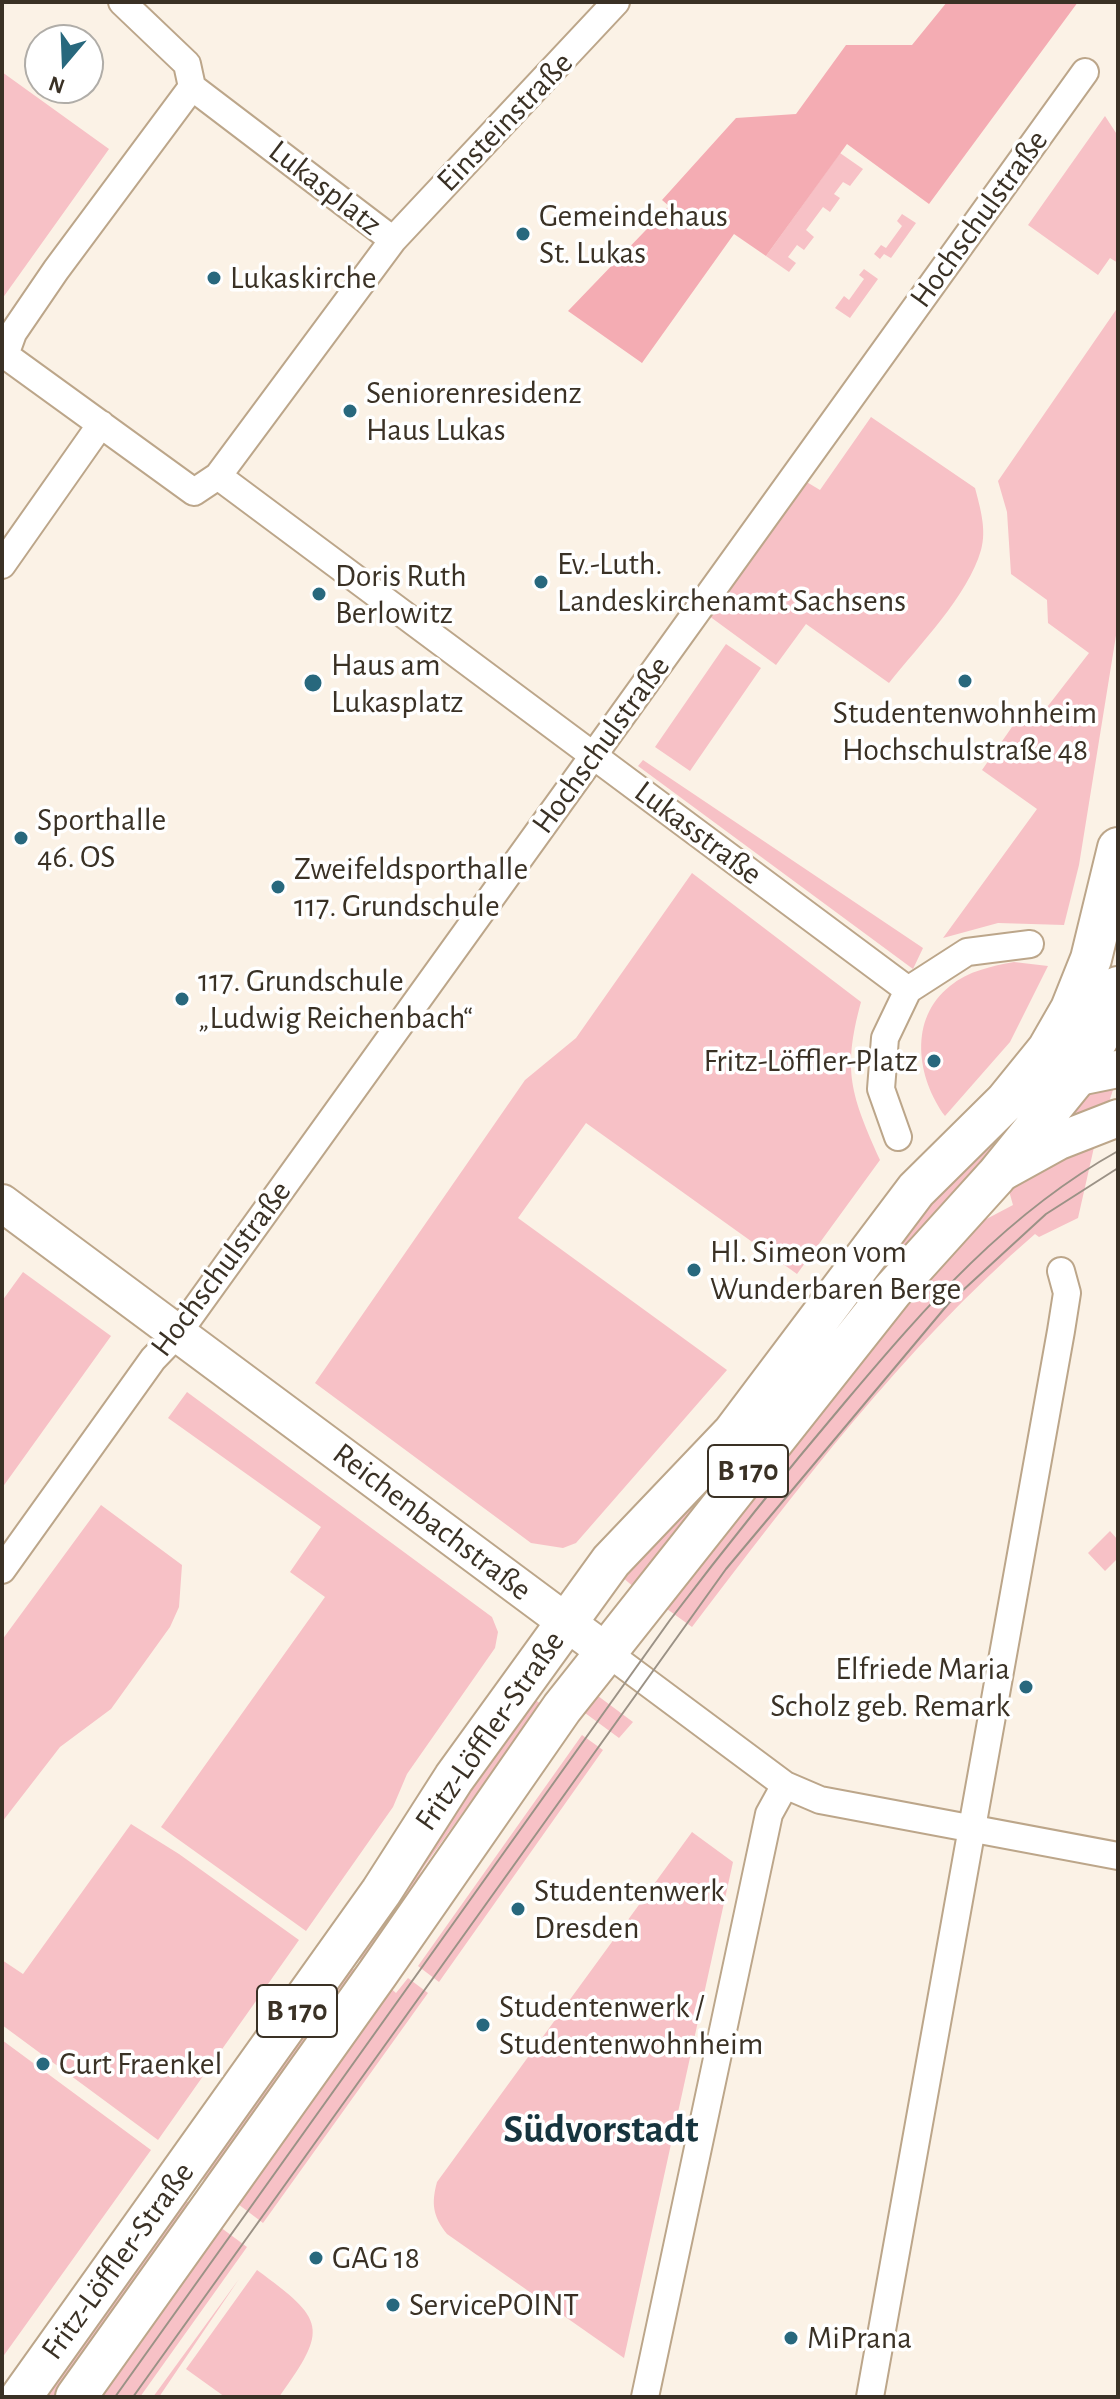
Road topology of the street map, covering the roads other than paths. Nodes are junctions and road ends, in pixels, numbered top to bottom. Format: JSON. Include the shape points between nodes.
{"nodes":[{"id":1,"x":122,"y":2,"type":"edge"},
{"id":2,"x":616,"y":2,"type":"edge"},
{"id":3,"x":1085,"y":72,"type":"dead end"},
{"id":4,"x":192,"y":87,"type":"junction"},
{"id":5,"x":393,"y":240,"type":"junction"},
{"id":6,"x":101,"y":424,"type":"junction"},
{"id":7,"x":218,"y":476,"type":"junction"},
{"id":8,"x":2,"y":565,"type":"edge"},
{"id":9,"x":593,"y":755,"type":"junction"},
{"id":10,"x":1118,"y":848,"type":"edge"},
{"id":11,"x":1030,"y":944,"type":"dead end"},
{"id":12,"x":908,"y":990,"type":"junction"},
{"id":13,"x":1112,"y":1004,"type":"edge"},
{"id":14,"x":1118,"y":1069,"type":"edge"},
{"id":15,"x":1078,"y":1075,"type":"junction"},
{"id":16,"x":1005,"y":1102,"type":"junction"},
{"id":17,"x":1118,"y":1118,"type":"edge"},
{"id":18,"x":898,"y":1137,"type":"dead end"},
{"id":19,"x":996,"y":1176,"type":"junction"},
{"id":20,"x":2,"y":1203,"type":"edge"},
{"id":21,"x":1061,"y":1271,"type":"dead end"},
{"id":22,"x":178,"y":1333,"type":"junction"},
{"id":23,"x":2,"y":1570,"type":"edge"},
{"id":24,"x":566,"y":1622,"type":"junction"},
{"id":25,"x":605,"y":1651,"type":"junction"},
{"id":26,"x":785,"y":1785,"type":"junction"},
{"id":27,"x":970,"y":1829,"type":"junction"},
{"id":28,"x":1118,"y":1856,"type":"edge"},
{"id":29,"x":21,"y":2397,"type":"edge"},
{"id":30,"x":76,"y":2397,"type":"edge"},
{"id":31,"x":645,"y":2397,"type":"edge"},
{"id":32,"x":870,"y":2397,"type":"edge"}],
"edges":[{"from":1,"to":4,"type":"street","via":[[187,64]]},
{"from":2,"to":5,"type":"street","name":"Einsteinstraße"},
{"from":3,"to":9,"type":"street","name":"Hochschulstraße"},
{"from":4,"to":5,"type":"street","name":"Lukasplatz"},
{"from":4,"to":6,"type":"street","via":[[56,270],[13,333],[5,355]]},
{"from":5,"to":7,"type":"street","name":"Lukasplatz"},
{"from":6,"to":7,"type":"street","via":[[194,492]]},
{"from":6,"to":8,"type":"street"},
{"from":7,"to":9,"type":"street","name":"Lukasstraße"},
{"from":9,"to":12,"type":"street","name":"Lukasstraße"},
{"from":9,"to":22,"type":"street","name":"Hochschulstraße"},
{"from":10,"to":16,"type":"main road","number":"B 170","via":[[1095,947],[1071,1009],[1048,1049]]},
{"from":11,"to":12,"type":"street","via":[[967,952]]},
{"from":12,"to":18,"type":"street","via":[[885,1038],[881,1089]]},
{"from":13,"to":15,"type":"main road","number":"B 170"},
{"from":14,"to":15,"type":"street"},
{"from":15,"to":16,"type":"street"},
{"from":15,"to":19,"type":"main road","number":"B 170"},
{"from":16,"to":24,"type":"main road","name":"Fritz-Löffler-Straße","number":"B 170","via":[[916,1190],[733,1433],[635,1532]]},
{"from":17,"to":19,"type":"street","via":[[1059,1141]]},
{"from":19,"to":25,"type":"main road","name":"Fritz-Löffler-Straße","number":"B 170","via":[[892,1291]]},
{"from":20,"to":22,"type":"street","name":"Reichenbachstraße"},
{"from":21,"to":27,"type":"street","via":[[1067,1293],[1061,1331]]},
{"from":22,"to":23,"type":"street","name":"Hochschulstraße","via":[[153,1359]]},
{"from":22,"to":24,"type":"street","name":"Reichenbachstraße"},
{"from":24,"to":25,"type":"street","name":"Reichenbachstraße"},
{"from":24,"to":29,"type":"main road","name":"Fritz-Löffler-Straße","number":"B 170"},
{"from":25,"to":26,"type":"street","name":"Reichenbachstraße"},
{"from":25,"to":30,"type":"main road","name":"Fritz-Löffler-Straße","number":"B 170"},
{"from":26,"to":27,"type":"street","name":"Reichenbachstraße","via":[[820,1800]]},
{"from":26,"to":31,"type":"street","via":[[769,1814]]},
{"from":27,"to":28,"type":"street","name":"Reichenbachstraße"},
{"from":27,"to":32,"type":"street"}]}
